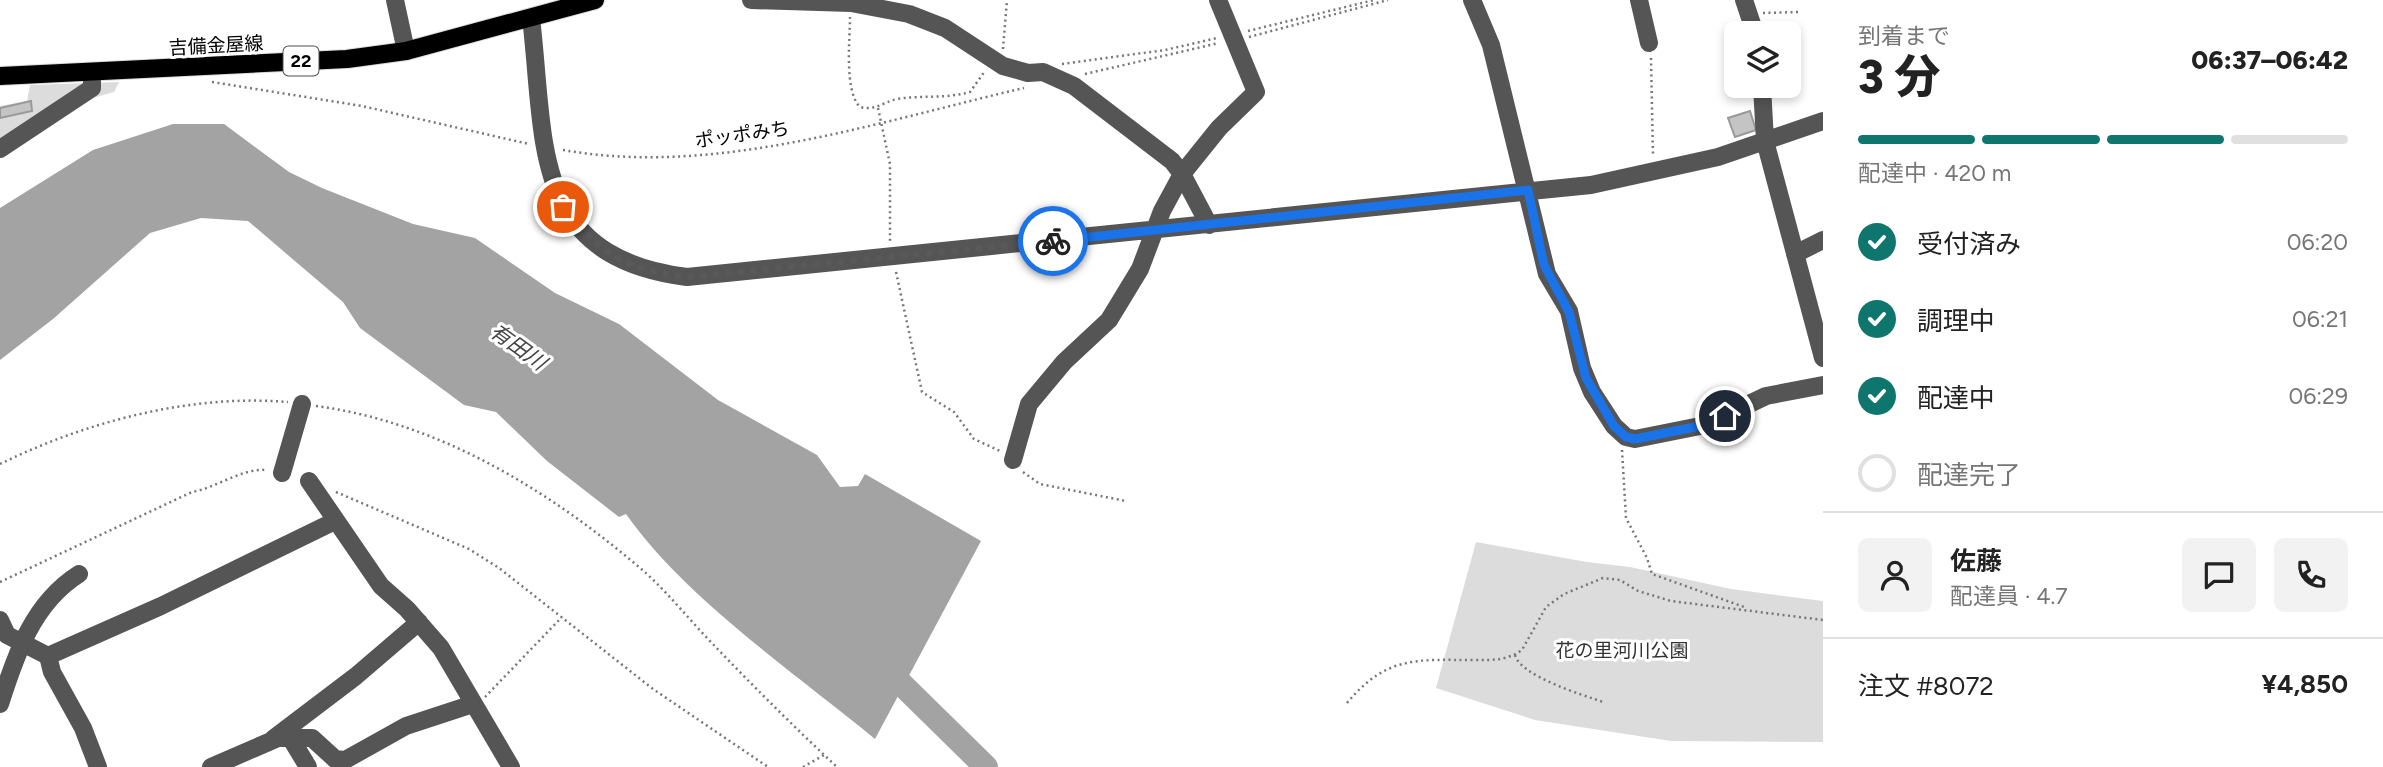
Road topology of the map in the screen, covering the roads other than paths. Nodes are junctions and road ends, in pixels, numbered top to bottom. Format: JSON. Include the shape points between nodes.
{"nodes":[{"id":1,"x":395,"y":0,"type":"edge"},
{"id":2,"x":595,"y":0,"type":"edge"},
{"id":3,"x":751,"y":0,"type":"edge"},
{"id":4,"x":1218,"y":0,"type":"edge"},
{"id":5,"x":1472,"y":0,"type":"edge"},
{"id":6,"x":1639,"y":0,"type":"edge"},
{"id":7,"x":531,"y":18,"type":"junction"},
{"id":8,"x":1650,"y":43,"type":"road end"},
{"id":9,"x":406,"y":51,"type":"junction"},
{"id":10,"x":92,"y":72,"type":"junction"},
{"id":11,"x":0,"y":76,"type":"edge"},
{"id":12,"x":1763,"y":98,"type":"edge"},
{"id":13,"x":1823,"y":121,"type":"edge"},
{"id":14,"x":1765,"y":141,"type":"junction"},
{"id":15,"x":0,"y":149,"type":"edge"},
{"id":16,"x":1182,"y":174,"type":"junction"},
{"id":17,"x":1528,"y":190,"type":"junction"},
{"id":18,"x":1209,"y":225,"type":"junction"},
{"id":19,"x":1156,"y":230,"type":"junction"},
{"id":20,"x":1823,"y":240,"type":"edge"},
{"id":21,"x":1795,"y":254,"type":"junction"},
{"id":22,"x":1815,"y":298,"type":"edge"},
{"id":23,"x":1823,"y":358,"type":"edge"},
{"id":24,"x":1823,"y":385,"type":"edge"},
{"id":25,"x":302,"y":404,"type":"road end"},
{"id":26,"x":1013,"y":460,"type":"road end"},
{"id":27,"x":282,"y":474,"type":"dead end"},
{"id":28,"x":309,"y":481,"type":"dead end"},
{"id":29,"x":335,"y":521,"type":"junction"},
{"id":30,"x":79,"y":573,"type":"dead end"},
{"id":31,"x":0,"y":621,"type":"edge"},
{"id":32,"x":419,"y":622,"type":"junction"},
{"id":33,"x":22,"y":644,"type":"junction"},
{"id":34,"x":48,"y":656,"type":"junction"},
{"id":35,"x":0,"y":704,"type":"edge"},
{"id":36,"x":473,"y":704,"type":"junction"},
{"id":37,"x":290,"y":737,"type":"junction"},
{"id":38,"x":267,"y":743,"type":"junction"},
{"id":39,"x":98,"y":767,"type":"edge"},
{"id":40,"x":211,"y":767,"type":"edge"},
{"id":41,"x":308,"y":767,"type":"edge"},
{"id":42,"x":511,"y":767,"type":"edge"}],
"edges":[{"from":1,"to":9,"type":"street"},
{"from":2,"to":7,"type":"main road","name":"吉備金屋線","number":"22"},
{"from":3,"to":16,"type":"street","via":[[850,3],[933,23],[997,62],[1039,79],[1061,79],[1106,109]]},
{"from":4,"to":16,"type":"street","via":[[1256,92]]},
{"from":5,"to":17,"type":"street","via":[[1491,45]]},
{"from":6,"to":8,"type":"street"},
{"from":7,"to":9,"type":"main road","name":"吉備金屋線","number":"22"},
{"from":7,"to":19,"type":"street","via":[[543,146],[563,207],[600,248],[633,267],[687,277]]},
{"from":9,"to":10,"type":"main road","name":"吉備金屋線","number":"22","via":[[348,59]]},
{"from":10,"to":11,"type":"main road","name":"吉備金屋線","number":"22"},
{"from":10,"to":15,"type":"street","via":[[92,88]]},
{"from":12,"to":14,"type":"street"},
{"from":13,"to":14,"type":"street"},
{"from":14,"to":17,"type":"street","via":[[1718,157],[1591,185]]},
{"from":14,"to":21,"type":"street"},
{"from":16,"to":18,"type":"street"},
{"from":16,"to":19,"type":"street"},
{"from":17,"to":18,"type":"street"},
{"from":17,"to":24,"type":"street","via":[[1544,265],[1569,312],[1586,378],[1601,408],[1626,437],[1705,425],[1776,393]]},
{"from":18,"to":19,"type":"street"},
{"from":19,"to":26,"type":"street","via":[[1140,269],[1109,320],[1064,362],[1029,404]]},
{"from":20,"to":21,"type":"street"},
{"from":21,"to":22,"type":"street"},
{"from":22,"to":23,"type":"street"},
{"from":25,"to":27,"type":"street"},
{"from":28,"to":29,"type":"street"},
{"from":29,"to":32,"type":"street","via":[[381,586]]},
{"from":29,"to":34,"type":"street"},
{"from":30,"to":33,"type":"street","via":[[52,594]]},
{"from":31,"to":33,"type":"street","via":[[7,635]]},
{"from":32,"to":36,"type":"street","via":[[441,648]]},
{"from":32,"to":38,"type":"street","via":[[356,677]]},
{"from":33,"to":34,"type":"street"},
{"from":33,"to":35,"type":"street"},
{"from":34,"to":39,"type":"street"},
{"from":36,"to":37,"type":"street","via":[[406,726],[345,760],[335,758],[312,738]]},
{"from":36,"to":42,"type":"street"},
{"from":37,"to":38,"type":"street"},
{"from":37,"to":41,"type":"street"},
{"from":38,"to":40,"type":"street"}]}
